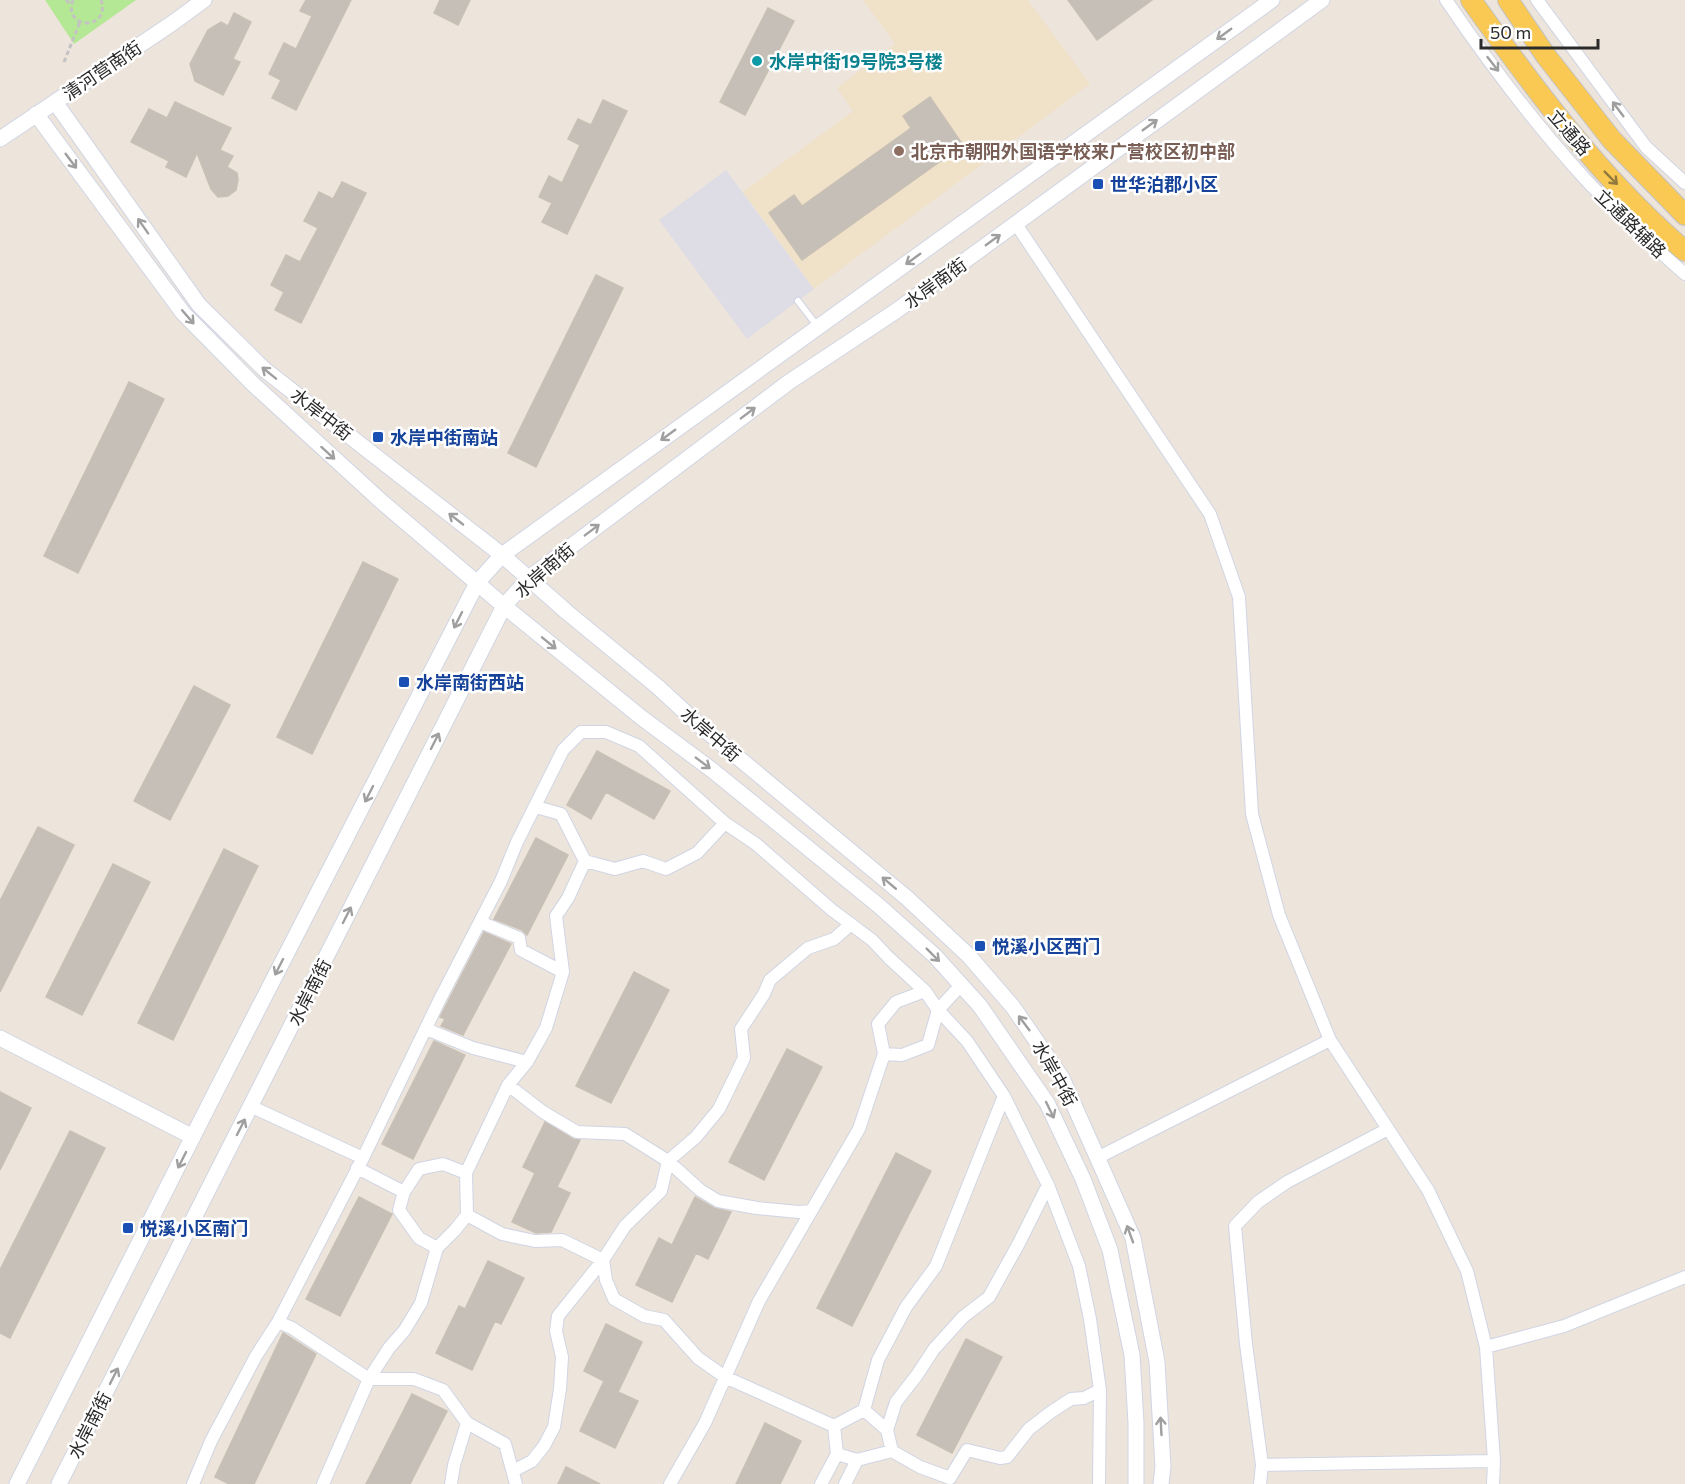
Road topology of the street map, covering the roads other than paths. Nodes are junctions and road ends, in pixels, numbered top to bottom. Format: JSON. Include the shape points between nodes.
{"nodes":[{"id":1,"x":204,"y":0,"type":"edge"},
{"id":2,"x":1272,"y":0,"type":"edge"},
{"id":3,"x":1323,"y":0,"type":"edge"},
{"id":4,"x":1446,"y":0,"type":"edge"},
{"id":5,"x":1471,"y":0,"type":"edge"},
{"id":6,"x":1508,"y":0,"type":"edge"},
{"id":7,"x":1537,"y":0,"type":"edge"},
{"id":8,"x":55,"y":102,"type":"junction"},
{"id":9,"x":36,"y":114,"type":"junction"},
{"id":10,"x":0,"y":139,"type":"edge"},
{"id":11,"x":1685,"y":183,"type":"edge"},
{"id":12,"x":1685,"y":215,"type":"edge"},
{"id":13,"x":1016,"y":224,"type":"junction"},
{"id":14,"x":1685,"y":251,"type":"edge"},
{"id":15,"x":1685,"y":274,"type":"edge"},
{"id":16,"x":798,"y":301,"type":"dead end"},
{"id":17,"x":818,"y":327,"type":"junction"},
{"id":18,"x":502,"y":555,"type":"junction"},
{"id":19,"x":529,"y":579,"type":"junction"},
{"id":20,"x":477,"y":583,"type":"junction"},
{"id":21,"x":504,"y":606,"type":"junction"},
{"id":22,"x":536,"y":807,"type":"junction"},
{"id":23,"x":725,"y":823,"type":"junction"},
{"id":24,"x":585,"y":861,"type":"junction"},
{"id":25,"x":480,"y":922,"type":"junction"},
{"id":26,"x":851,"y":924,"type":"junction"},
{"id":27,"x":563,"y":972,"type":"junction"},
{"id":28,"x":961,"y":985,"type":"junction"},
{"id":29,"x":925,"y":991,"type":"junction"},
{"id":30,"x":938,"y":1010,"type":"junction"},
{"id":31,"x":426,"y":1029,"type":"junction"},
{"id":32,"x":0,"y":1038,"type":"edge"},
{"id":33,"x":1330,"y":1040,"type":"junction"},
{"id":34,"x":884,"y":1054,"type":"junction"},
{"id":35,"x":527,"y":1062,"type":"junction"},
{"id":36,"x":508,"y":1085,"type":"junction"},
{"id":37,"x":1004,"y":1096,"type":"junction"},
{"id":38,"x":252,"y":1107,"type":"junction"},
{"id":39,"x":1388,"y":1129,"type":"junction"},
{"id":40,"x":193,"y":1137,"type":"junction"},
{"id":41,"x":1097,"y":1158,"type":"junction"},
{"id":42,"x":668,"y":1161,"type":"junction"},
{"id":43,"x":360,"y":1163,"type":"junction"},
{"id":44,"x":466,"y":1173,"type":"junction"},
{"id":45,"x":1048,"y":1185,"type":"junction"},
{"id":46,"x":404,"y":1192,"type":"junction"},
{"id":47,"x":811,"y":1211,"type":"junction"},
{"id":48,"x":467,"y":1215,"type":"junction"},
{"id":49,"x":437,"y":1248,"type":"junction"},
{"id":50,"x":603,"y":1260,"type":"junction"},
{"id":51,"x":1685,"y":1277,"type":"edge"},
{"id":52,"x":278,"y":1322,"type":"junction"},
{"id":53,"x":1486,"y":1347,"type":"junction"},
{"id":54,"x":725,"y":1377,"type":"junction"},
{"id":55,"x":369,"y":1379,"type":"junction"},
{"id":56,"x":1100,"y":1390,"type":"junction"},
{"id":57,"x":864,"y":1410,"type":"junction"},
{"id":58,"x":467,"y":1423,"type":"junction"},
{"id":59,"x":834,"y":1426,"type":"junction"},
{"id":60,"x":887,"y":1430,"type":"junction"},
{"id":61,"x":892,"y":1450,"type":"junction"},
{"id":62,"x":837,"y":1454,"type":"junction"},
{"id":63,"x":856,"y":1460,"type":"junction"},
{"id":64,"x":1494,"y":1461,"type":"junction"},
{"id":65,"x":1262,"y":1465,"type":"junction"},
{"id":66,"x":513,"y":1471,"type":"junction"},
{"id":67,"x":955,"y":1481,"type":"edge"},
{"id":68,"x":17,"y":1484,"type":"edge"},
{"id":69,"x":59,"y":1484,"type":"edge"},
{"id":70,"x":193,"y":1484,"type":"edge"},
{"id":71,"x":323,"y":1484,"type":"edge"},
{"id":72,"x":451,"y":1484,"type":"edge"},
{"id":73,"x":516,"y":1484,"type":"edge"},
{"id":74,"x":670,"y":1484,"type":"edge"},
{"id":75,"x":821,"y":1484,"type":"edge"},
{"id":76,"x":845,"y":1484,"type":"edge"},
{"id":77,"x":1099,"y":1484,"type":"edge"},
{"id":78,"x":1136,"y":1484,"type":"edge"},
{"id":79,"x":1161,"y":1484,"type":"edge"},
{"id":80,"x":1260,"y":1484,"type":"edge"},
{"id":81,"x":1493,"y":1484,"type":"edge"}],
"edges":[{"from":1,"to":8,"type":"street","name":"清河营南街"},
{"from":2,"to":17,"type":"street","name":"水岸南街","one_way":true},
{"from":13,"to":3,"type":"street","name":"水岸南街","one_way":true},
{"from":4,"to":15,"type":"street","name":"立通路辅路","one_way":true,"via":[[1564,155]]},
{"from":5,"to":14,"type":"main road","name":"立通路","one_way":true,"via":[[1546,104],[1604,171]]},
{"from":6,"to":12,"type":"main road","name":"立通路","via":[[1612,140]]},
{"from":11,"to":7,"type":"street","one_way":true,"via":[[1647,147]]},
{"from":8,"to":9,"type":"street","name":"清河营南街"},
{"from":18,"to":8,"type":"street","name":"水岸中街","one_way":true,"via":[[265,370],[231,339],[199,305]]},
{"from":9,"to":10,"type":"street","name":"清河营南街"},
{"from":9,"to":20,"type":"street","name":"水岸中街","one_way":true,"via":[[183,313],[382,502]]},
{"from":19,"to":13,"type":"street","name":"水岸南街","one_way":true,"via":[[789,382]]},
{"from":13,"to":33,"type":"street","via":[[1210,514],[1239,597],[1252,814],[1280,915]]},
{"from":16,"to":17,"type":"lane"},
{"from":17,"to":18,"type":"street","name":"水岸南街","one_way":true},
{"from":18,"to":19,"type":"street","name":"水岸中街"},
{"from":18,"to":20,"type":"street","name":"水岸南街"},
{"from":19,"to":21,"type":"street","name":"水岸南街"},
{"from":41,"to":19,"type":"street","name":"水岸中街","one_way":true,"via":[[1062,1078],[1013,1007],[969,956],[907,898]]},
{"from":20,"to":21,"type":"street","name":"水岸中街"},
{"from":20,"to":40,"type":"street","name":"水岸南街","one_way":true},
{"from":21,"to":28,"type":"street","name":"水岸中街","one_way":true,"via":[[878,905]]},
{"from":38,"to":21,"type":"street","name":"水岸南街","one_way":true},
{"from":22,"to":23,"type":"street","via":[[563,750],[580,732],[606,732],[639,746]]},
{"from":22,"to":24,"type":"street","via":[[561,814]]},
{"from":22,"to":25,"type":"street"},
{"from":23,"to":24,"type":"street","via":[[697,853],[666,869],[643,861],[615,869]]},
{"from":23,"to":26,"type":"street"},
{"from":24,"to":27,"type":"street","via":[[556,916]]},
{"from":25,"to":27,"type":"street","via":[[519,938],[521,950]]},
{"from":25,"to":31,"type":"street"},
{"from":26,"to":29,"type":"street"},
{"from":26,"to":42,"type":"street","via":[[834,939],[808,948],[770,980],[741,1029],[744,1058],[718,1109],[696,1137]]},
{"from":27,"to":35,"type":"street","via":[[546,1028]]},
{"from":28,"to":30,"type":"street"},
{"from":28,"to":78,"type":"street","name":"水岸中街","one_way":true,"via":[[1047,1103],[1083,1179],[1110,1250],[1132,1355]]},
{"from":29,"to":30,"type":"street"},
{"from":29,"to":34,"type":"street","via":[[896,1002],[878,1024]]},
{"from":30,"to":34,"type":"street","via":[[928,1045],[902,1055]]},
{"from":30,"to":37,"type":"street","via":[[967,1041]]},
{"from":31,"to":35,"type":"street"},
{"from":31,"to":43,"type":"street"},
{"from":32,"to":40,"type":"street"},
{"from":33,"to":39,"type":"street"},
{"from":33,"to":41,"type":"street"},
{"from":34,"to":47,"type":"street","via":[[858,1129]]},
{"from":35,"to":36,"type":"street"},
{"from":36,"to":42,"type":"street","via":[[577,1132],[625,1134]]},
{"from":36,"to":44,"type":"street"},
{"from":37,"to":45,"type":"street"},
{"from":37,"to":57,"type":"street","via":[[936,1266],[906,1307],[878,1360]]},
{"from":38,"to":43,"type":"street"},
{"from":69,"to":38,"type":"street","name":"水岸南街","one_way":true},
{"from":39,"to":53,"type":"street","via":[[1428,1190],[1467,1271]]},
{"from":39,"to":65,"type":"street","via":[[1287,1182],[1258,1202],[1235,1226]]},
{"from":40,"to":68,"type":"street","name":"水岸南街","one_way":true},
{"from":79,"to":41,"type":"street","name":"水岸中街","one_way":true,"via":[[1154,1342],[1133,1238]]},
{"from":42,"to":47,"type":"street","via":[[718,1201]]},
{"from":42,"to":50,"type":"street","via":[[662,1191],[625,1226]]},
{"from":43,"to":46,"type":"street"},
{"from":43,"to":52,"type":"street"},
{"from":44,"to":46,"type":"street","via":[[442,1164],[419,1169]]},
{"from":44,"to":48,"type":"street"},
{"from":45,"to":56,"type":"street","via":[[1079,1266]]},
{"from":45,"to":60,"type":"street","via":[[989,1297],[963,1317],[934,1349],[896,1402]]},
{"from":46,"to":49,"type":"street","via":[[399,1210],[419,1238]]},
{"from":47,"to":54,"type":"street","via":[[759,1301]]},
{"from":48,"to":49,"type":"street"},
{"from":48,"to":50,"type":"street","via":[[502,1234],[535,1241],[562,1240]]},
{"from":49,"to":55,"type":"street","via":[[421,1303]]},
{"from":50,"to":54,"type":"street","via":[[614,1299],[644,1316],[664,1320],[698,1358]]},
{"from":50,"to":66,"type":"street","via":[[558,1316],[556,1331],[562,1357],[554,1427],[532,1461]]},
{"from":51,"to":53,"type":"street","via":[[1564,1326]]},
{"from":52,"to":55,"type":"street"},
{"from":52,"to":70,"type":"street","via":[[211,1441]]},
{"from":53,"to":64,"type":"street"},
{"from":54,"to":59,"type":"street"},
{"from":54,"to":74,"type":"street","via":[[705,1423]]},
{"from":55,"to":58,"type":"street","via":[[414,1379],[443,1390]]},
{"from":55,"to":71,"type":"street"},
{"from":56,"to":67,"type":"street","via":[[1071,1399],[1051,1412],[1029,1429],[1007,1457],[967,1450]]},
{"from":56,"to":77,"type":"street"},
{"from":57,"to":59,"type":"street"},
{"from":57,"to":60,"type":"street"},
{"from":58,"to":66,"type":"street","via":[[505,1444]]},
{"from":58,"to":72,"type":"street"},
{"from":59,"to":62,"type":"street"},
{"from":60,"to":61,"type":"street"},
{"from":61,"to":63,"type":"street"},
{"from":61,"to":67,"type":"street"},
{"from":62,"to":63,"type":"street"},
{"from":62,"to":75,"type":"street"},
{"from":63,"to":76,"type":"street"},
{"from":64,"to":65,"type":"street"},
{"from":64,"to":81,"type":"street"},
{"from":65,"to":80,"type":"street"},
{"from":66,"to":73,"type":"street"}]}
